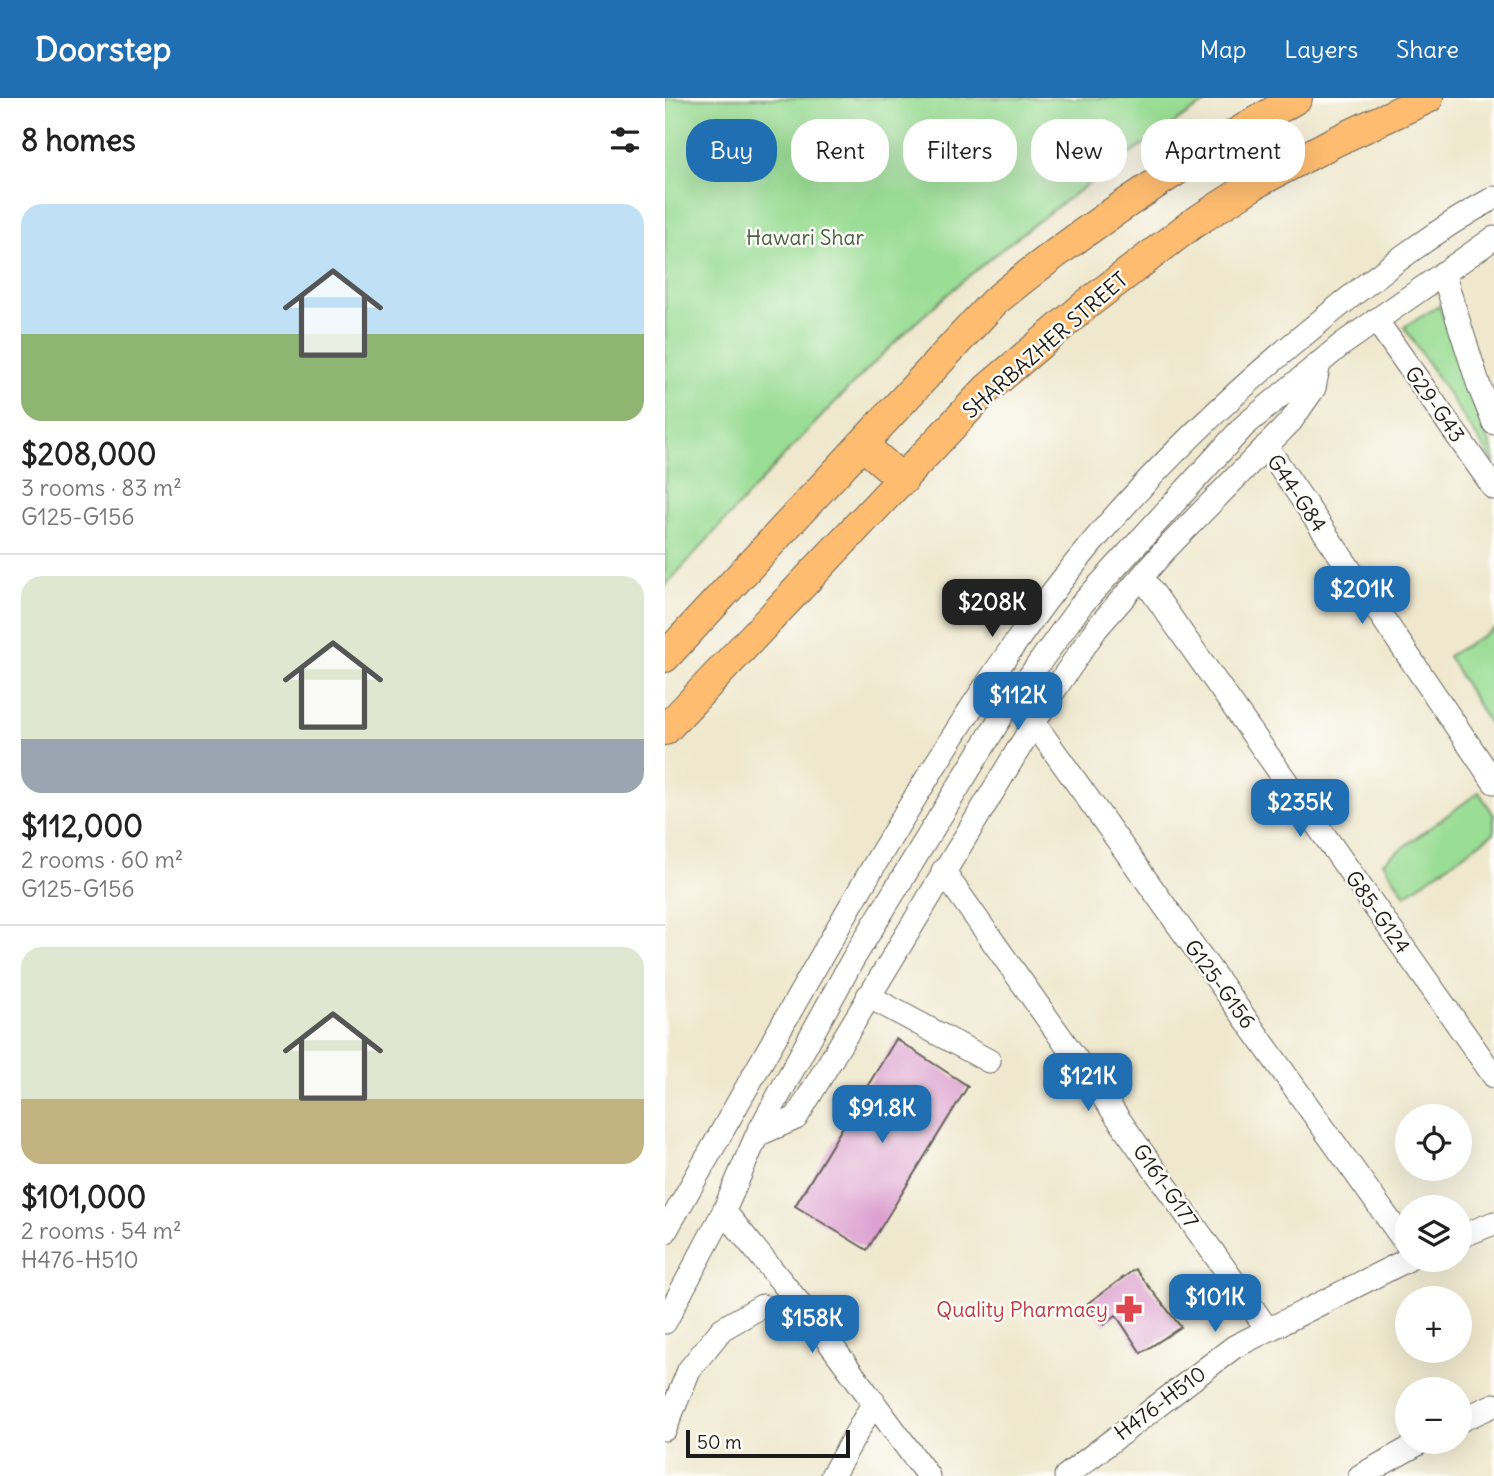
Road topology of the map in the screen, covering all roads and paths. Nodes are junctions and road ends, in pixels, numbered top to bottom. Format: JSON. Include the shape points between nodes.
{"nodes":[{"id":1,"x":1297,"y":98,"type":"edge"},
{"id":2,"x":1428,"y":98,"type":"edge"},
{"id":3,"x":1491,"y":205,"type":"edge"},
{"id":4,"x":1494,"y":238,"type":"edge"},
{"id":5,"x":1443,"y":272,"type":"junction"},
{"id":6,"x":1377,"y":320,"type":"junction"},
{"id":7,"x":1319,"y":363,"type":"junction"},
{"id":8,"x":1494,"y":423,"type":"edge"},
{"id":9,"x":862,"y":444,"type":"junction"},
{"id":10,"x":1266,"y":446,"type":"junction"},
{"id":11,"x":903,"y":480,"type":"junction"},
{"id":12,"x":1494,"y":488,"type":"edge"},
{"id":13,"x":1142,"y":577,"type":"junction"},
{"id":14,"x":665,"y":657,"type":"edge"},
{"id":15,"x":1034,"y":723,"type":"junction"},
{"id":16,"x":665,"y":730,"type":"edge"},
{"id":17,"x":1494,"y":782,"type":"edge"},
{"id":18,"x":943,"y":871,"type":"junction"},
{"id":19,"x":868,"y":996,"type":"junction"},
{"id":20,"x":989,"y":1061,"type":"dead end"},
{"id":21,"x":1494,"y":1076,"type":"edge"},
{"id":22,"x":757,"y":1135,"type":"junction"},
{"id":23,"x":705,"y":1160,"type":"junction"},
{"id":24,"x":737,"y":1177,"type":"junction"},
{"id":25,"x":724,"y":1211,"type":"junction"},
{"id":26,"x":1494,"y":1223,"type":"edge"},
{"id":27,"x":1395,"y":1228,"type":"edge"},
{"id":28,"x":665,"y":1232,"type":"edge"},
{"id":29,"x":1472,"y":1232,"type":"edge"},
{"id":30,"x":1395,"y":1266,"type":"edge"},
{"id":31,"x":812,"y":1319,"type":"junction"},
{"id":32,"x":665,"y":1322,"type":"edge"},
{"id":33,"x":1268,"y":1330,"type":"junction"},
{"id":34,"x":874,"y":1402,"type":"junction"},
{"id":35,"x":1494,"y":1405,"type":"edge"},
{"id":36,"x":1472,"y":1415,"type":"edge"},
{"id":37,"x":665,"y":1429,"type":"edge"},
{"id":38,"x":1399,"y":1454,"type":"edge"},
{"id":39,"x":832,"y":1476,"type":"edge"},
{"id":40,"x":928,"y":1476,"type":"edge"},
{"id":41,"x":1066,"y":1476,"type":"edge"},
{"id":42,"x":1360,"y":1476,"type":"edge"}],
"edges":[{"from":1,"to":9,"type":"main road","via":[[1174,171],[1044,260],[993,302]]},
{"from":2,"to":11,"type":"main road","name":"SHARBAZHER STREET","via":[[1258,182],[1192,224],[1087,304],[987,389]]},
{"from":3,"to":23,"type":"street","via":[[1365,285],[1302,336],[1180,448],[1090,546],[1001,664],[920,789]]},
{"from":4,"to":5,"type":"street"},
{"from":5,"to":6,"type":"street"},
{"from":5,"to":8,"type":"street"},
{"from":6,"to":7,"type":"street"},
{"from":6,"to":12,"type":"street","name":"G29-G43"},
{"from":7,"to":10,"type":"street","via":[[1314,388]]},
{"from":7,"to":22,"type":"street","via":[[1244,426],[1081,605],[1043,657],[1006,709],[860,947]]},
{"from":9,"to":11,"type":"main road"},
{"from":9,"to":14,"type":"main road"},
{"from":10,"to":13,"type":"street"},
{"from":10,"to":17,"type":"street","name":"G44-G84"},
{"from":11,"to":16,"type":"main road","name":"SHARBAZHER STREET"},
{"from":13,"to":15,"type":"street","via":[[1096,629]]},
{"from":13,"to":21,"type":"street","name":"G85-G124"},
{"from":15,"to":18,"type":"street"},
{"from":15,"to":27,"type":"street","name":"G125-G156"},
{"from":18,"to":19,"type":"street"},
{"from":18,"to":33,"type":"street","name":"G161-G177"},
{"from":19,"to":20,"type":"street"},
{"from":19,"to":22,"type":"street","via":[[796,1118]]},
{"from":22,"to":24,"type":"street"},
{"from":23,"to":24,"type":"street"},
{"from":23,"to":28,"type":"street"},
{"from":24,"to":25,"type":"street"},
{"from":25,"to":31,"type":"street"},
{"from":25,"to":32,"type":"street"},
{"from":26,"to":29,"type":"street"},
{"from":30,"to":33,"type":"street","name":"H476-H510"},
{"from":31,"to":34,"type":"street"},
{"from":31,"to":37,"type":"street","via":[[762,1306],[722,1329],[689,1370]]},
{"from":33,"to":41,"type":"street","name":"H476-H510","via":[[1234,1347]]},
{"from":34,"to":39,"type":"street"},
{"from":34,"to":40,"type":"street"},
{"from":35,"to":36,"type":"street"},
{"from":38,"to":42,"type":"street"}]}
